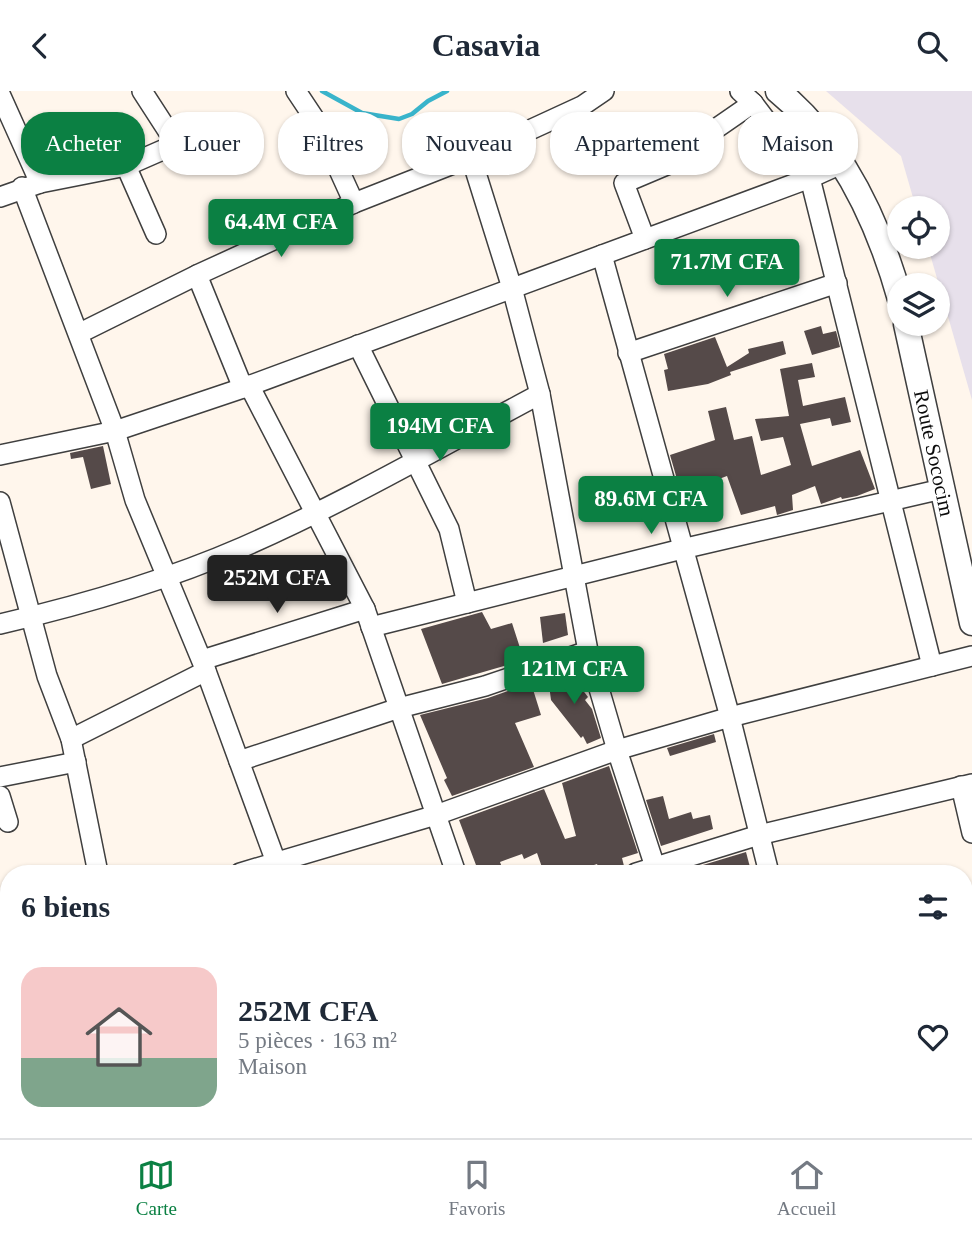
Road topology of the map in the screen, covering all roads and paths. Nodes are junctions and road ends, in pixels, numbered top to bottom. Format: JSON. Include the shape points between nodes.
{"nodes":[{"id":1,"x":142,"y":91,"type":"edge"},
{"id":2,"x":296,"y":91,"type":"edge"},
{"id":3,"x":604,"y":91,"type":"edge"},
{"id":4,"x":778,"y":91,"type":"edge"},
{"id":5,"x":0,"y":94,"type":"edge"},
{"id":6,"x":746,"y":97,"type":"edge"},
{"id":7,"x":800,"y":112,"type":"edge"},
{"id":8,"x":724,"y":117,"type":"edge"},
{"id":9,"x":536,"y":127,"type":"edge"},
{"id":10,"x":145,"y":157,"type":"edge"},
{"id":11,"x":81,"y":175,"type":"edge"},
{"id":12,"x":130,"y":175,"type":"edge"},
{"id":13,"x":425,"y":175,"type":"edge"},
{"id":14,"x":477,"y":175,"type":"edge"},
{"id":15,"x":643,"y":175,"type":"edge"},
{"id":16,"x":817,"y":175,"type":"edge"},
{"id":17,"x":847,"y":175,"type":"edge"},
{"id":18,"x":810,"y":178,"type":"junction"},
{"id":19,"x":31,"y":185,"type":"junction"},
{"id":20,"x":0,"y":197,"type":"edge"},
{"id":21,"x":354,"y":203,"type":"junction"},
{"id":22,"x":156,"y":235,"type":"dead end"},
{"id":23,"x":645,"y":239,"type":"junction"},
{"id":24,"x":602,"y":255,"type":"junction"},
{"id":25,"x":891,"y":273,"type":"edge"},
{"id":26,"x":197,"y":275,"type":"junction"},
{"id":27,"x":837,"y":283,"type":"junction"},
{"id":28,"x":512,"y":288,"type":"junction"},
{"id":29,"x":80,"y":333,"type":"junction"},
{"id":30,"x":909,"y":336,"type":"edge"},
{"id":31,"x":358,"y":345,"type":"junction"},
{"id":32,"x":628,"y":353,"type":"junction"},
{"id":33,"x":246,"y":387,"type":"junction"},
{"id":34,"x":540,"y":394,"type":"junction"},
{"id":35,"x":115,"y":431,"type":"junction"},
{"id":36,"x":0,"y":455,"type":"edge"},
{"id":37,"x":416,"y":460,"type":"junction"},
{"id":38,"x":942,"y":489,"type":"junction"},
{"id":39,"x":891,"y":501,"type":"junction"},
{"id":40,"x":0,"y":502,"type":"edge"},
{"id":41,"x":315,"y":513,"type":"junction"},
{"id":42,"x":682,"y":549,"type":"junction"},
{"id":43,"x":8,"y":566,"type":"edge"},
{"id":44,"x":574,"y":576,"type":"junction"},
{"id":45,"x":166,"y":578,"type":"junction"},
{"id":46,"x":467,"y":603,"type":"junction"},
{"id":47,"x":30,"y":617,"type":"junction"},
{"id":48,"x":368,"y":618,"type":"junction"},
{"id":49,"x":972,"y":623,"type":"edge"},
{"id":50,"x":0,"y":624,"type":"edge"},
{"id":51,"x":588,"y":651,"type":"junction"},
{"id":52,"x":972,"y":656,"type":"edge"},
{"id":53,"x":204,"y":665,"type":"junction"},
{"id":54,"x":932,"y":666,"type":"junction"},
{"id":55,"x":399,"y":708,"type":"junction"},
{"id":56,"x":730,"y":717,"type":"junction"},
{"id":57,"x":71,"y":739,"type":"junction"},
{"id":58,"x":617,"y":750,"type":"junction"},
{"id":59,"x":239,"y":761,"type":"junction"},
{"id":60,"x":76,"y":762,"type":"junction"},
{"id":61,"x":0,"y":777,"type":"edge"},
{"id":62,"x":967,"y":785,"type":"edge"},
{"id":63,"x":0,"y":796,"type":"edge"},
{"id":64,"x":436,"y":815,"type":"junction"},
{"id":65,"x":8,"y":823,"type":"dead end"},
{"id":66,"x":972,"y":833,"type":"edge"},
{"id":67,"x":759,"y":835,"type":"junction"},
{"id":68,"x":96,"y":865,"type":"edge"},
{"id":69,"x":277,"y":865,"type":"edge"},
{"id":70,"x":287,"y":865,"type":"edge"},
{"id":71,"x":453,"y":865,"type":"edge"},
{"id":72,"x":654,"y":865,"type":"edge"},
{"id":73,"x":671,"y":865,"type":"edge"},
{"id":74,"x":767,"y":865,"type":"edge"}],
"edges":[{"from":1,"to":10,"type":"street","via":[[175,144]]},
{"from":2,"to":21,"type":"street","via":[[318,124]]},
{"from":3,"to":9,"type":"street"},
{"from":4,"to":7,"type":"street"},
{"from":5,"to":19,"type":"street"},
{"from":6,"to":8,"type":"street"},
{"from":6,"to":18,"type":"street"},
{"from":11,"to":19,"type":"street"},
{"from":12,"to":22,"type":"street"},
{"from":13,"to":21,"type":"street"},
{"from":14,"to":28,"type":"street"},
{"from":15,"to":23,"type":"street","via":[[624,183]]},
{"from":16,"to":18,"type":"street"},
{"from":17,"to":25,"type":"street","via":[[874,223]]},
{"from":18,"to":23,"type":"street"},
{"from":18,"to":27,"type":"street"},
{"from":19,"to":20,"type":"street"},
{"from":19,"to":29,"type":"street"},
{"from":21,"to":26,"type":"street"},
{"from":23,"to":24,"type":"street"},
{"from":24,"to":28,"type":"street"},
{"from":24,"to":32,"type":"street"},
{"from":26,"to":29,"type":"street"},
{"from":26,"to":33,"type":"street"},
{"from":27,"to":32,"type":"street"},
{"from":27,"to":39,"type":"street"},
{"from":28,"to":31,"type":"street"},
{"from":28,"to":34,"type":"street"},
{"from":29,"to":35,"type":"street"},
{"from":30,"to":38,"type":"street","name":"Route Sococim"},
{"from":31,"to":33,"type":"street"},
{"from":31,"to":37,"type":"street"},
{"from":32,"to":42,"type":"street"},
{"from":33,"to":35,"type":"street"},
{"from":33,"to":41,"type":"street"},
{"from":34,"to":37,"type":"street"},
{"from":34,"to":44,"type":"street"},
{"from":35,"to":36,"type":"street"},
{"from":35,"to":45,"type":"street","via":[[135,501]]},
{"from":37,"to":41,"type":"street"},
{"from":37,"to":46,"type":"street","via":[[449,529]]},
{"from":38,"to":39,"type":"street"},
{"from":38,"to":49,"type":"street","name":"Route Sococim"},
{"from":39,"to":42,"type":"street"},
{"from":39,"to":54,"type":"street"},
{"from":40,"to":43,"type":"street"},
{"from":41,"to":45,"type":"street"},
{"from":41,"to":48,"type":"street"},
{"from":42,"to":44,"type":"street"},
{"from":42,"to":56,"type":"street"},
{"from":43,"to":47,"type":"street"},
{"from":44,"to":46,"type":"street"},
{"from":44,"to":51,"type":"street"},
{"from":45,"to":47,"type":"street"},
{"from":45,"to":53,"type":"street"},
{"from":46,"to":48,"type":"street"},
{"from":47,"to":50,"type":"street"},
{"from":47,"to":57,"type":"street"},
{"from":48,"to":53,"type":"street"},
{"from":48,"to":55,"type":"street"},
{"from":51,"to":55,"type":"street","via":[[485,686]]},
{"from":51,"to":58,"type":"street"},
{"from":52,"to":54,"type":"street"},
{"from":53,"to":57,"type":"street"},
{"from":53,"to":59,"type":"street"},
{"from":54,"to":56,"type":"street"},
{"from":55,"to":59,"type":"street"},
{"from":55,"to":64,"type":"street"},
{"from":56,"to":58,"type":"street"},
{"from":56,"to":67,"type":"street"},
{"from":57,"to":60,"type":"street"},
{"from":58,"to":64,"type":"street"},
{"from":58,"to":72,"type":"street"},
{"from":59,"to":69,"type":"street"},
{"from":60,"to":61,"type":"street"},
{"from":60,"to":68,"type":"street"},
{"from":62,"to":66,"type":"street"},
{"from":62,"to":67,"type":"street"},
{"from":63,"to":65,"type":"street"},
{"from":64,"to":70,"type":"street"},
{"from":64,"to":71,"type":"street"},
{"from":67,"to":73,"type":"street"},
{"from":67,"to":74,"type":"street"}]}
